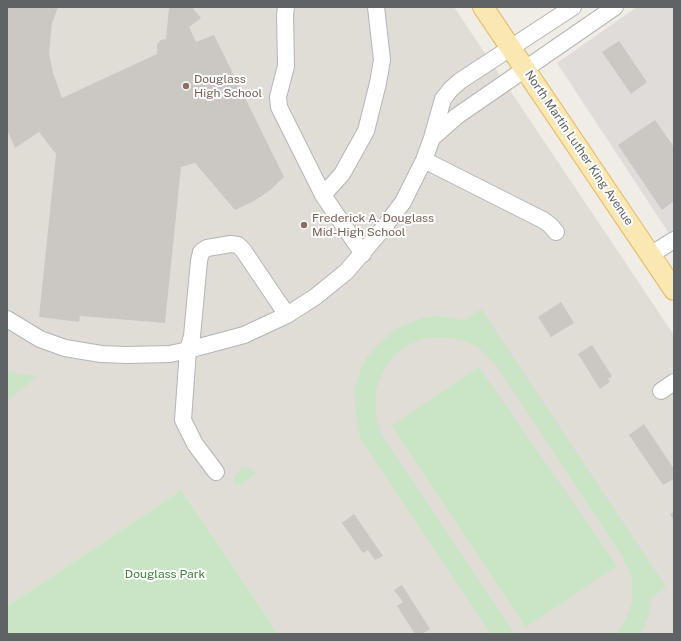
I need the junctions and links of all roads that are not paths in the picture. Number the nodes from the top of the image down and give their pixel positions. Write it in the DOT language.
graph roads {
  1 [pos="286,7"];
  2 [pos="376,7"];
  3 [pos="483,7"];
  4 [pos="573,7"];
  5 [pos="615,7"];
  6 [pos="511,48"];
  7 [pos="525,68"];
  8 [pos="432,138"];
  9 [pos="424,160"];
  10 [pos="323,195"];
  11 [pos="556,232"];
  12 [pos="674,240"];
  13 [pos="363,254"];
  14 [pos="650,255"];
  15 [pos="674,290"];
  16 [pos="287,315"];
  17 [pos="7,319"];
  18 [pos="188,350"];
  19 [pos="674,382"];
  20 [pos="660,391"];
  21 [pos="216,472"];
  1 -- 10 [label="street"];
  2 -- 10 [label="street"];
  3 -- 6 [label="main road, North Martin Luther King Avenue"];
  4 -- 6 [label="street"];
  5 -- 7 [label="street"];
  6 -- 7 [label="main road, North Martin Luther King Avenue"];
  6 -- 8 [label="street"];
  7 -- 8 [label="street"];
  7 -- 14 [label="main road, North Martin Luther King Avenue"];
  8 -- 9 [label="street"];
  9 -- 11 [label="street"];
  9 -- 13 [label="street"];
  10 -- 13 [label="street"];
  12 -- 14 [label="street"];
  13 -- 16 [label="street"];
  14 -- 15 [label="main road, North Martin Luther King Avenue"];
  16 -- 18 [label="street"];
  16 -- 18 [label="street"];
  17 -- 18 [label="street"];
  18 -- 21 [label="street"];
  19 -- 20 [label="street"];
}
